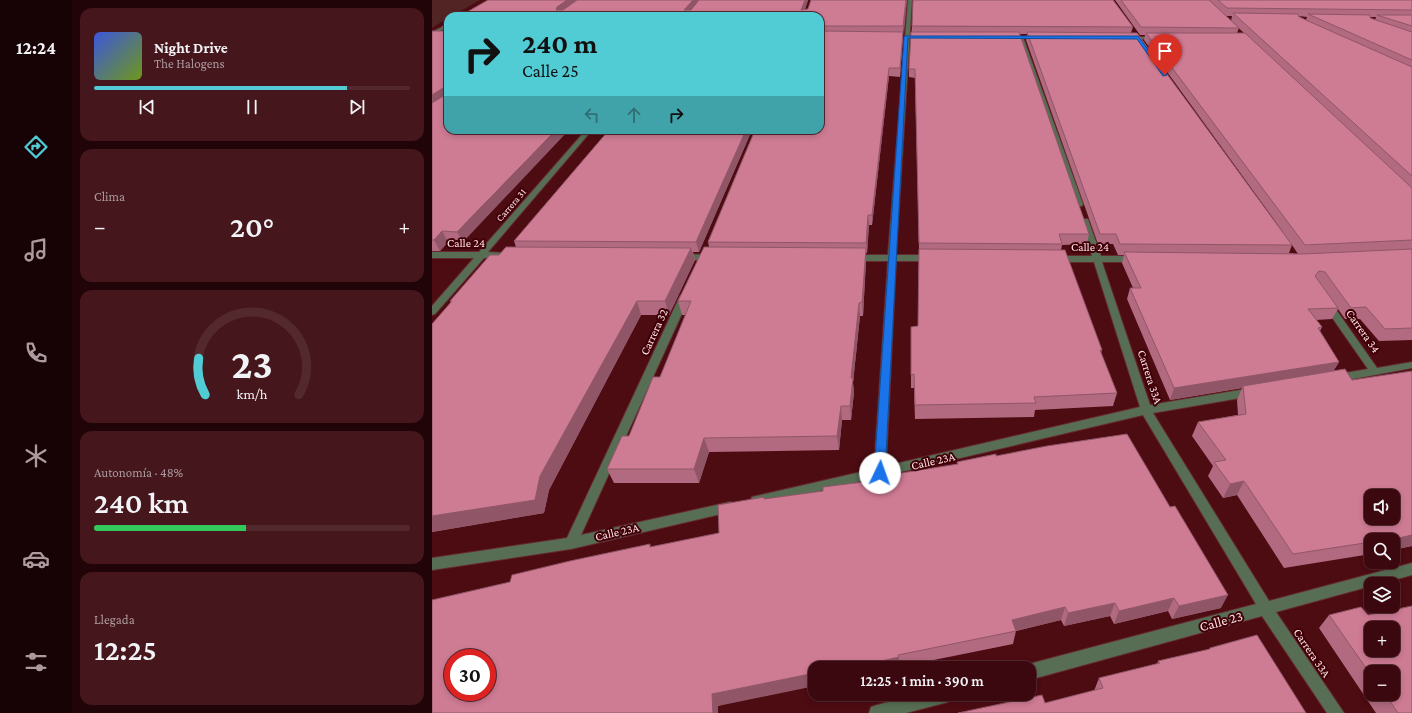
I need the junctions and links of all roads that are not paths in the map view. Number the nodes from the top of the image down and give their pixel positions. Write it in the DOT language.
graph roads {
  1 [pos="910,0"];
  2 [pos="444,28"];
  3 [pos="1134,31"];
  4 [pos="432,35"];
  5 [pos="443,36"];
  6 [pos="1021,37"];
  7 [pos="1123,38"];
  8 [pos="1138,38"];
  9 [pos="1161,38"];
  10 [pos="1143,44"];
  11 [pos="586,134"];
  12 [pos="432,255"];
  13 [pos="482,255"];
  14 [pos="513,255"];
  15 [pos="671,257"];
  16 [pos="718,258"];
  17 [pos="844,258"];
  18 [pos="892,258"];
  19 [pos="939,258"];
  20 [pos="1050,259"];
  21 [pos="1098,259"];
  22 [pos="1146,259"];
  23 [pos="689,286"];
  24 [pos="1320,292"];
  25 [pos="432,312"];
  26 [pos="1412,365"];
  27 [pos="1375,372"];
  28 [pos="1322,381"];
  29 [pos="1261,391"];
  30 [pos="1146,410"];
  31 [pos="880,473"];
  32 [pos="571,543"];
  33 [pos="432,564"];
  34 [pos="1412,568"];
  35 [pos="1266,608"];
  36 [pos="1036,670"];
  37 [pos="922,701"];
  38 [pos="877,713"];
  39 [pos="1336,713"];
  1 -- 18 [label="street"];
  2 -- 4 [label="street"];
  3 -- 8 [label="street"];
  4 -- 5 [label="street"];
  6 -- 21 [label="street, Carrera 33A"];
  7 -- 8 [label="street"];
  8 -- 9 [label="street"];
  8 -- 10 [label="street"];
  11 -- 13 [label="street, Carrera 31"];
  12 -- 13 [label="street, Calle 24"];
  13 -- 14 [label="street, Calle 24"];
  13 -- 25 [label="street, Carrera 31"];
  15 -- 16 [label="street"];
  17 -- 18 [label="street"];
  18 -- 19 [label="street"];
  18 -- 31 [label="street"];
  20 -- 21 [label="street, Calle 24"];
  21 -- 22 [label="street, Calle 24"];
  21 -- 30 [label="street, Carrera 33A"];
  23 -- 32 [label="street, Carrera 32"];
  24 -- 27 [label="street, Carrera 34"];
  26 -- 27 [label="street"];
  27 -- 28 [label="street"];
  29 -- 30 [label="street, Calle 23A"];
  30 -- 31 [label="street, Calle 23A"];
  30 -- 35 [label="street, Carrera 33A"];
  31 -- 32 [label="street, Calle 23A"];
  32 -- 33 [label="street, Calle 23A"];
  34 -- 35 [label="street, Calle 23"];
  35 -- 36 [label="street, Calle 23"];
  35 -- 39 [label="street, Carrera 33A"];
  37 -- 38 [label="street"];
}
